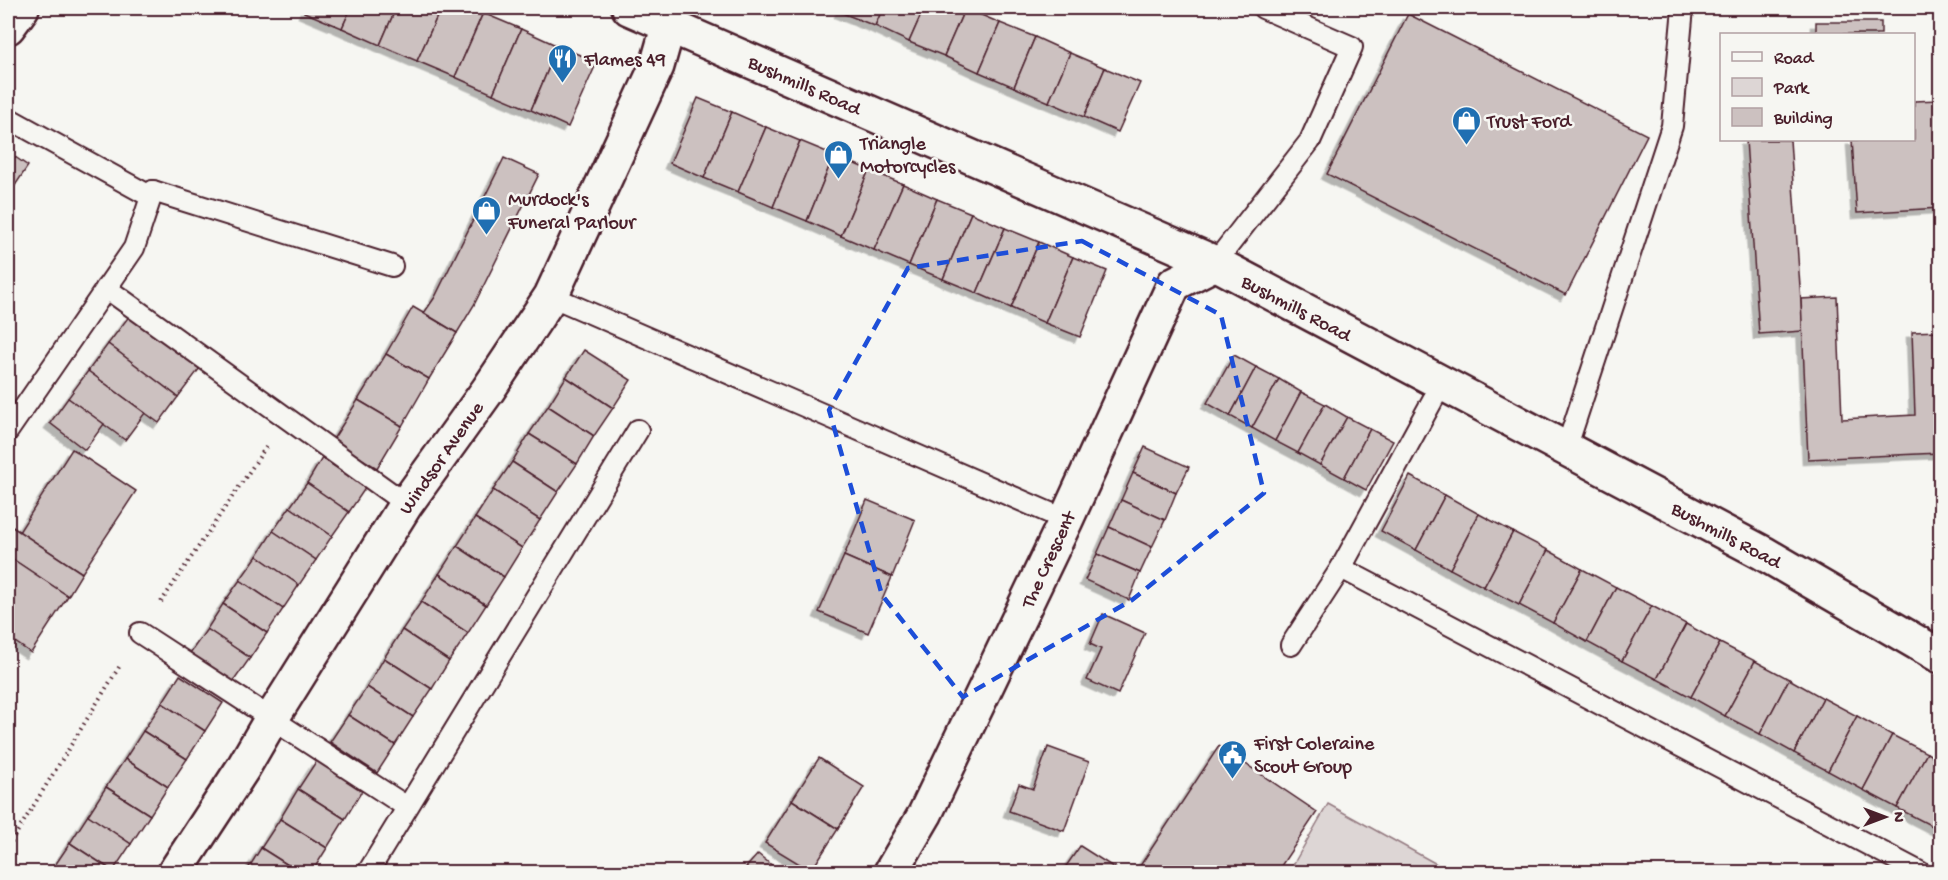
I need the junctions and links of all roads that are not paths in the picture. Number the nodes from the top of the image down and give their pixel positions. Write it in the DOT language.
graph roads {
  1 [pos="22,8"];
  2 [pos="629,8"];
  3 [pos="1263,8"];
  4 [pos="1683,8"];
  5 [pos="669,24"];
  6 [pos="8,27"];
  7 [pos="8,118"];
  8 [pos="153,191"];
  9 [pos="1215,263"];
  10 [pos="392,266"];
  11 [pos="106,288"];
  12 [pos="551,296"];
  13 [pos="1442,383"];
  14 [pos="638,430"];
  15 [pos="8,432"];
  16 [pos="1566,449"];
  17 [pos="406,504"];
  18 [pos="1066,520"];
  19 [pos="1341,568"];
  20 [pos="140,633"];
  21 [pos="1291,645"];
  22 [pos="1941,656"];
  23 [pos="272,718"];
  24 [pos="408,807"];
  25 [pos="175,873"];
  26 [pos="368,873"];
  27 [pos="891,873"];
  28 [pos="1920,873"];
  1 -- 6 [label="street"];
  2 -- 5 [label="street, Bushmills Road"];
  3 -- 9 [label="lane"];
  4 -- 16 [label="lane"];
  5 -- 9 [label="street, Bushmills Road"];
  5 -- 12 [label="street, Windsor Avenue"];
  7 -- 8 [label="lane"];
  8 -- 10 [label="lane"];
  8 -- 11 [label="lane"];
  9 -- 13 [label="street, Bushmills Road"];
  9 -- 18 [label="street, The Crescent"];
  11 -- 15 [label="lane"];
  11 -- 17 [label="lane"];
  12 -- 17 [label="street, Windsor Avenue"];
  12 -- 18 [label="lane"];
  13 -- 16 [label="street, Bushmills Road"];
  13 -- 19 [label="lane"];
  14 -- 24 [label="lane"];
  16 -- 22 [label="street, Bushmills Road"];
  17 -- 23 [label="street, Windsor Avenue"];
  18 -- 27 [label="street, The Crescent"];
  19 -- 21 [label="lane"];
  19 -- 28 [label="lane"];
  20 -- 23 [label="lane"];
  23 -- 24 [label="lane"];
  23 -- 25 [label="street, Windsor Avenue"];
  24 -- 26 [label="lane"];
}
